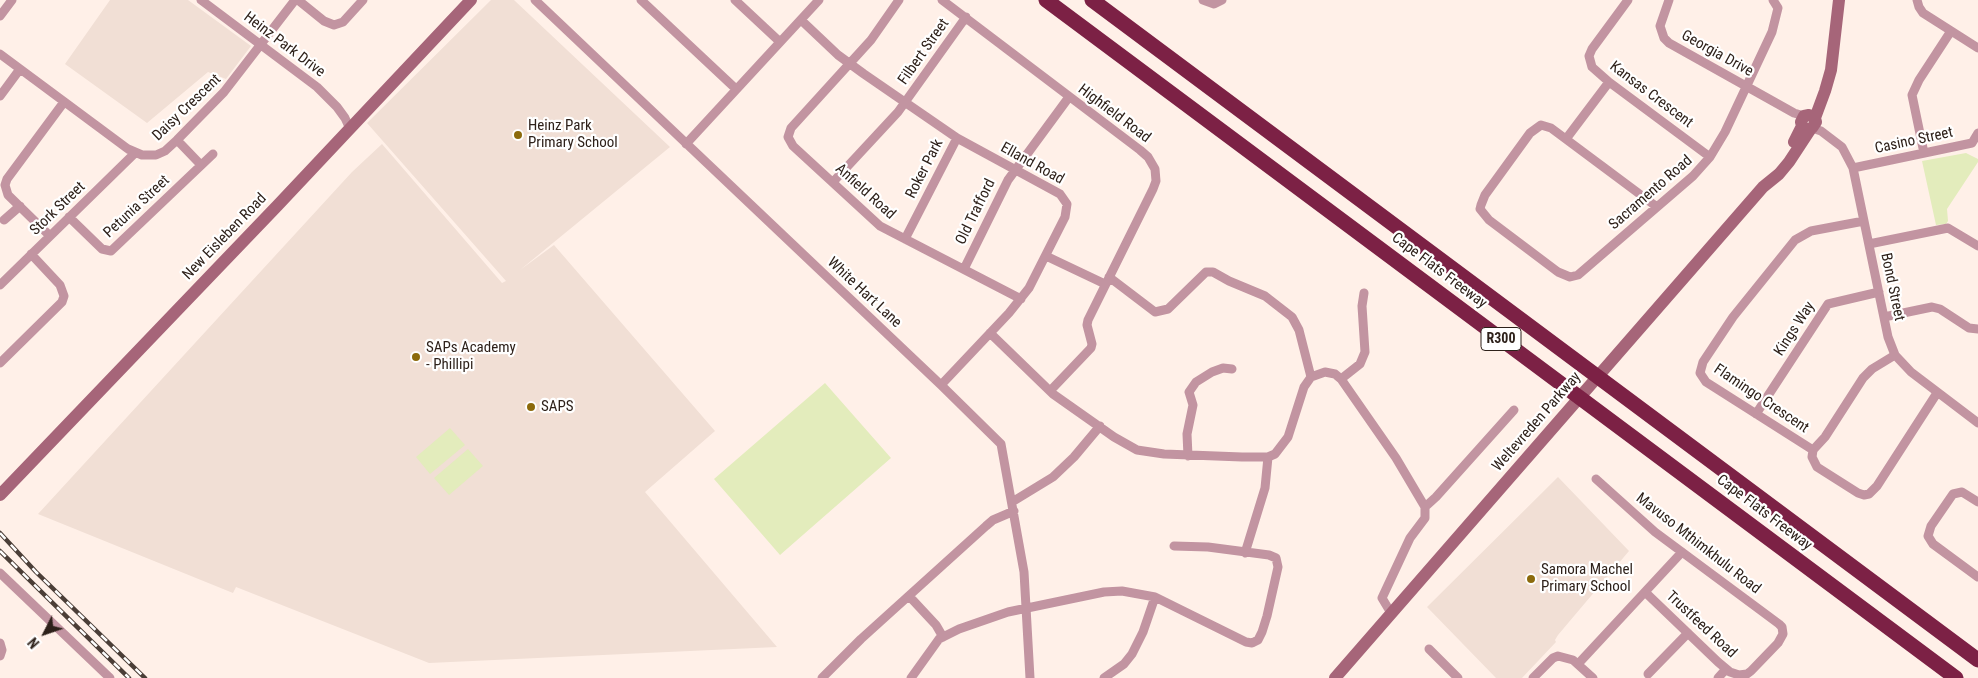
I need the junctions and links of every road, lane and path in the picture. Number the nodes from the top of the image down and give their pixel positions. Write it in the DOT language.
graph roads {
  1 [pos="12,0"];
  2 [pos="201,0"];
  3 [pos="296,0"];
  4 [pos="363,0"];
  5 [pos="471,0"];
  6 [pos="534,0"];
  7 [pos="641,0"];
  8 [pos="735,0"];
  9 [pos="819,0"];
  10 [pos="899,0"];
  11 [pos="942,0"];
  12 [pos="1046,0"];
  13 [pos="1092,0"];
  14 [pos="1203,0"];
  15 [pos="1222,0"];
  16 [pos="1628,0"];
  17 [pos="1669,0"];
  18 [pos="1773,0"];
  19 [pos="1839,0"];
  20 [pos="1918,0"];
  21 [pos="0,16"];
  22 [pos="966,17"];
  23 [pos="800,20"];
  24 [pos="1951,31"];
  25 [pos="780,42"];
  26 [pos="261,45"];
  27 [pos="1003,45"];
  28 [pos="1978,48"];
  29 [pos="0,54"];
  30 [pos="849,63"];
  31 [pos="20,69"];
  32 [pos="1609,82"];
  33 [pos="1746,86"];
  34 [pos="736,89"];
  35 [pos="0,96"];
  36 [pos="1069,97"];
  37 [pos="64,102"];
  38 [pos="905,102"];
  39 [pos="1808,122"];
  40 [pos="350,123"];
  41 [pos="1978,133"];
  42 [pos="956,138"];
  43 [pos="1566,139"];
  44 [pos="177,140"];
  45 [pos="686,144"];
  46 [pos="1975,147"];
  47 [pos="135,153"];
  48 [pos="1924,153"];
  49 [pos="213,154"];
  50 [pos="1710,157"];
  51 [pos="201,166"];
  52 [pos="1854,168"];
  53 [pos="1014,169"];
  54 [pos="833,182"];
  55 [pos="20,206"];
  56 [pos="1657,207"];
  57 [pos="69,216"];
  58 [pos="4,220"];
  59 [pos="1864,221"];
  60 [pos="50,236"];
  61 [pos="906,239"];
  62 [pos="1869,244"];
  63 [pos="1978,246"];
  64 [pos="31,254"];
  65 [pos="1046,256"];
  66 [pos="964,268"];
  67 [pos="1107,281"];
  68 [pos="0,285"];
  69 [pos="1879,292"];
  70 [pos="1364,293"];
  71 [pos="1021,299"];
  72 [pos="1884,317"];
  73 [pos="1978,329"];
  74 [pos="990,333"];
  75 [pos="1894,355"];
  76 [pos="0,363"];
  77 [pos="1232,369"];
  78 [pos="1311,377"];
  79 [pos="1341,379"];
  80 [pos="941,385"];
  81 [pos="1048,389"];
  82 [pos="1937,393"];
  83 [pos="1514,410"];
  84 [pos="1756,414"];
  85 [pos="1978,423"];
  86 [pos="1100,426"];
  87 [pos="1813,450"];
  88 [pos="1188,456"];
  89 [pos="1268,457"];
  90 [pos="1596,479"];
  91 [pos="0,495"];
  92 [pos="1978,502"];
  93 [pos="1424,506"];
  94 [pos="1013,507"];
  95 [pos="1174,546"];
  96 [pos="1682,552"];
  97 [pos="1245,553"];
  98 [pos="0,573"];
  99 [pos="1978,577"];
  100 [pos="1646,592"];
  101 [pos="909,596"];
  102 [pos="1155,597"];
  103 [pos="1026,608"];
  104 [pos="1390,613"];
  105 [pos="1688,633"];
  106 [pos="943,637"];
  107 [pos="0,643"];
  108 [pos="1429,649"];
  109 [pos="0,656"];
  110 [pos="1978,660"];
  111 [pos="1578,664"];
  112 [pos="1726,669"];
  113 [pos="1648,674"];
  114 [pos="1739,676"];
  115 [pos="110,678"];
  116 [pos="822,678"];
  117 [pos="911,678"];
  118 [pos="1030,678"];
  119 [pos="1104,678"];
  120 [pos="1335,678"];
  121 [pos="1458,678"];
  122 [pos="1533,678"];
  123 [pos="1593,678"];
  124 [pos="1718,678"];
  125 [pos="1956,678"];
  1 -- 21 [label="street"];
  2 -- 26 [label="street, Heinz Park Drive"];
  3 -- 4 [label="street"];
  3 -- 26 [label="street, Daisy Crescent"];
  5 -- 40 [label="street, New Eisleben Road"];
  6 -- 45 [label="street, White Hart Lane"];
  7 -- 34 [label="street"];
  8 -- 25 [label="street"];
  9 -- 23 [label="street"];
  10 -- 30 [label="street"];
  11 -- 22 [label="street, Filbert Street"];
  12 -- 125 [label="highway, Cape Flats Freeway / R300"];
  13 -- 110 [label="highway, Cape Flats Freeway / R300"];
  14 -- 15 [label="street"];
  16 -- 32 [label="street, Kansas Crescent"];
  17 -- 33 [label="street, Georgia Drive"];
  18 -- 33 [label="street, Sacramento Road"];
  19 -- 39 [label="street, Weltevreden Parkway"];
  20 -- 24 [label="street"];
  22 -- 27 [label="street, Filbert Street"];
  22 -- 38 [label="street, Filbert Street"];
  23 -- 25 [label="street"];
  23 -- 30 [label="street, Elland Road"];
  24 -- 28 [label="street"];
  24 -- 48 [label="street"];
  25 -- 34 [label="street"];
  26 -- 40 [label="street, Heinz Park Drive"];
  26 -- 44 [label="street, Daisy Crescent"];
  27 -- 36 [label="street, Highfield Road"];
  29 -- 31 [label="street"];
  30 -- 38 [label="street, Elland Road"];
  30 -- 54 [label="street, Anfield Road"];
  31 -- 35 [label="street"];
  31 -- 37 [label="street"];
  32 -- 43 [label="street"];
  32 -- 50 [label="street, Kansas Crescent"];
  33 -- 39 [label="street, Georgia Drive"];
  33 -- 50 [label="street, Sacramento Road"];
  34 -- 45 [label="street"];
  36 -- 53 [label="street, Old Trafford"];
  36 -- 67 [label="street, Highfield Road"];
  37 -- 47 [label="street"];
  37 -- 55 [label="street"];
  38 -- 42 [label="street, Elland Road"];
  38 -- 54 [label="street, Filbert Street"];
  39 -- 52 [label="street, Bond Street"];
  39 -- 104 [label="street, Weltevreden Parkway"];
  40 -- 91 [label="street, New Eisleben Road"];
  41 -- 46 [label="street"];
  42 -- 53 [label="street, Elland Road"];
  42 -- 61 [label="street, Roker Park"];
  43 -- 56 [label="street"];
  43 -- 56 [label="street, Sacramento Road"];
  44 -- 47 [label="street, Daisy Crescent"];
  44 -- 51 [label="street"];
  45 -- 80 [label="street, White Hart Lane"];
  46 -- 48 [label="street, Casino Street"];
  47 -- 57 [label="street, Stork Street"];
  48 -- 52 [label="street, Casino Street"];
  49 -- 51 [label="street, Petunia Street"];
  50 -- 56 [label="street, Sacramento Road"];
  51 -- 57 [label="street, Petunia Street"];
  52 -- 59 [label="street, Bond Street"];
  53 -- 65 [label="street, Elland Road"];
  53 -- 66 [label="street, Old Trafford"];
  54 -- 61 [label="street, Anfield Road"];
  55 -- 58 [label="street"];
  55 -- 60 [label="street"];
  57 -- 60 [label="street, Stork Street"];
  59 -- 62 [label="street, Bond Street"];
  59 -- 84 [label="street, Flamingo Crescent"];
  60 -- 64 [label="street, Stork Street"];
  61 -- 66 [label="street, Anfield Road"];
  62 -- 63 [label="street"];
  62 -- 69 [label="street, Bond Street"];
  64 -- 68 [label="street, Stork Street"];
  64 -- 76 [label="street"];
  65 -- 67 [label="street"];
  65 -- 71 [label="street, Elland Road"];
  66 -- 71 [label="street, Anfield Road"];
  67 -- 78 [label="street"];
  67 -- 81 [label="street, Highfield Road"];
  69 -- 72 [label="street, Bond Street"];
  69 -- 84 [label="street, Kings Way"];
  70 -- 79 [label="street"];
  71 -- 74 [label="street, Elland Road"];
  72 -- 73 [label="street"];
  72 -- 75 [label="street, Bond Street"];
  74 -- 80 [label="street, Elland Road"];
  74 -- 81 [label="street"];
  75 -- 82 [label="street, Bond Street"];
  75 -- 87 [label="street"];
  77 -- 88 [label="street"];
  78 -- 79 [label="street"];
  78 -- 89 [label="street"];
  79 -- 93 [label="street"];
  80 -- 94 [label="street, White Hart Lane"];
  81 -- 86 [label="street"];
  82 -- 85 [label="street, Bond Street"];
  82 -- 87 [label="street, Flamingo Crescent"];
  83 -- 93 [label="street"];
  84 -- 87 [label="street, Flamingo Crescent"];
  86 -- 88 [label="street"];
  86 -- 94 [label="street"];
  88 -- 89 [label="street"];
  89 -- 97 [label="street"];
  90 -- 96 [label="street, Mavuso Mthimkhulu Road"];
  92 -- 99 [label="street"];
  93 -- 104 [label="street"];
  94 -- 101 [label="street"];
  94 -- 103 [label="street, White Hart Lane"];
  95 -- 97 [label="street"];
  96 -- 100 [label="street"];
  96 -- 114 [label="street, Mavuso Mthimkhulu Road"];
  97 -- 102 [label="street"];
  98 -- 115 [label="street"];
  100 -- 105 [label="street, Trustfeed Road"];
  100 -- 111 [label="street"];
  101 -- 106 [label="street"];
  101 -- 116 [label="street"];
  102 -- 103 [label="street"];
  102 -- 119 [label="street"];
  103 -- 106 [label="street"];
  103 -- 118 [label="street, White Hart Lane"];
  104 -- 120 [label="street, Weltevreden Parkway"];
  105 -- 112 [label="street, Trustfeed Road"];
  105 -- 113 [label="street"];
  106 -- 117 [label="street"];
  107 -- 109 [label="street"];
  108 -- 121 [label="street"];
  111 -- 122 [label="street"];
  111 -- 123 [label="street"];
  112 -- 114 [label="street, Trustfeed Road"];
  112 -- 124 [label="street"];
}
